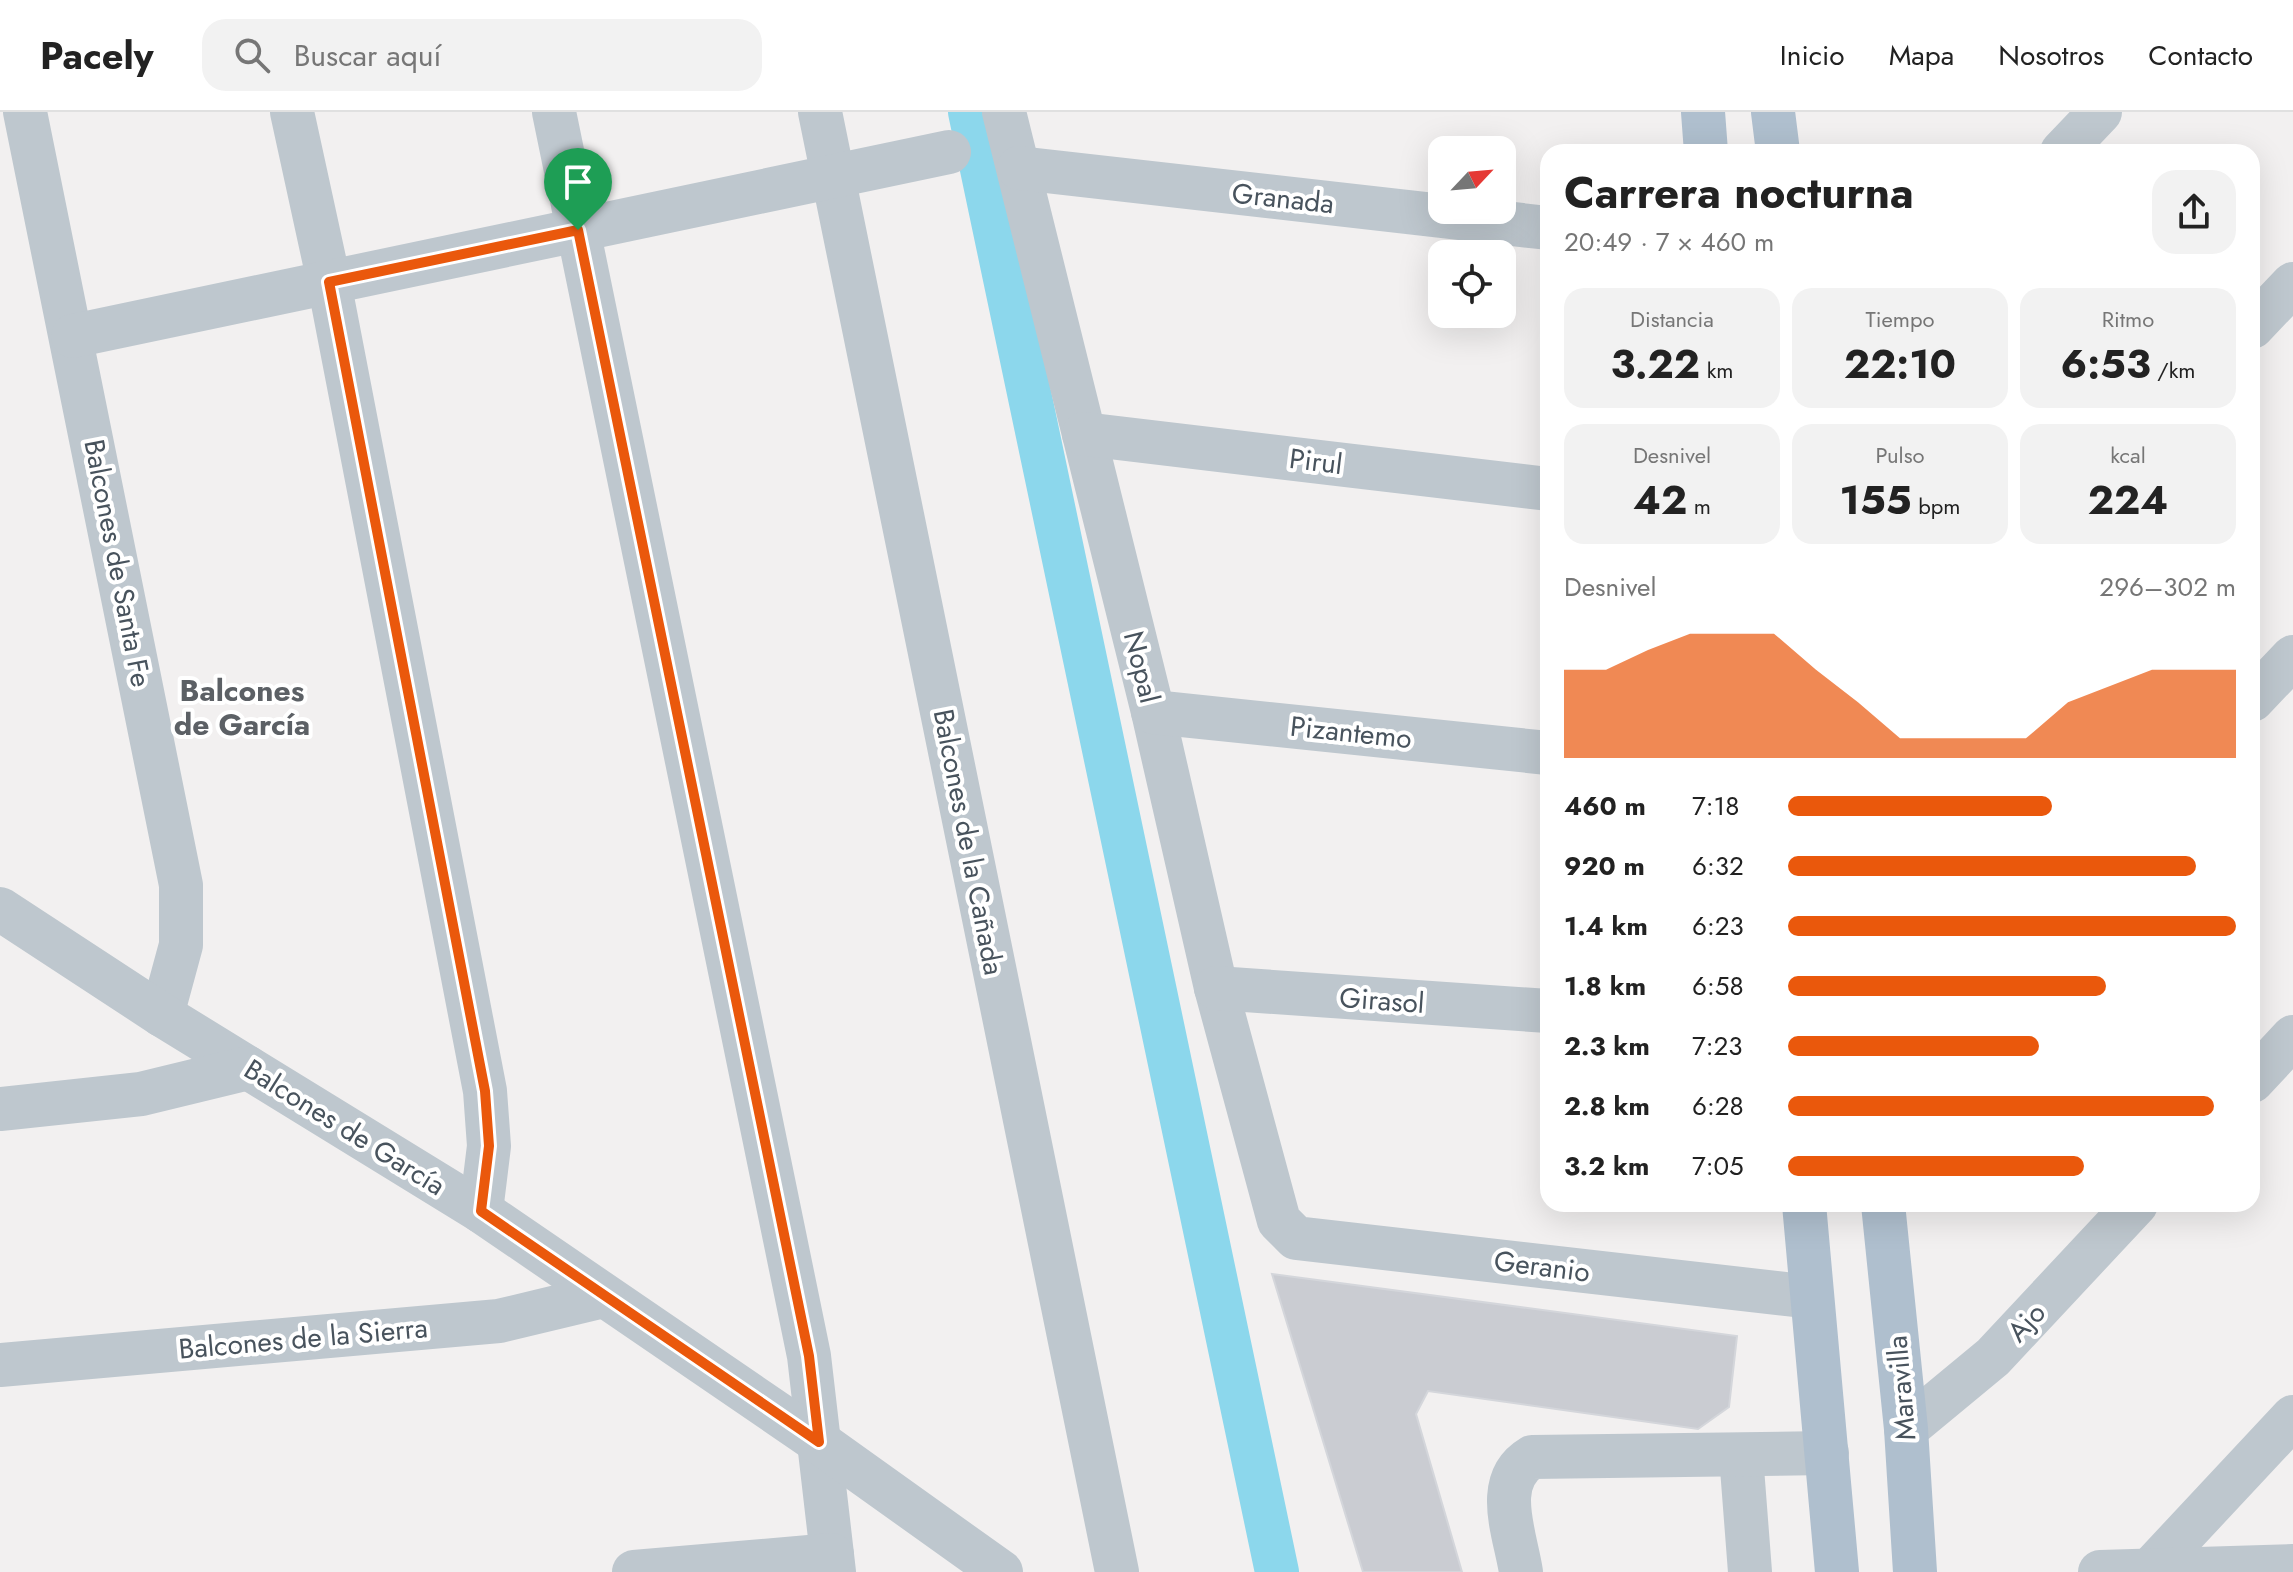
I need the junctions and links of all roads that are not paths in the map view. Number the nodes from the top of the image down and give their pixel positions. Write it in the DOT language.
graph roads {
  1 [pos="25,112"];
  2 [pos="292,112"];
  3 [pos="554,112"];
  4 [pos="820,112"];
  5 [pos="1004,112"];
  6 [pos="1703,112"];
  7 [pos="1773,112"];
  8 [pos="2100,112"];
  9 [pos="1705,144"];
  10 [pos="1777,144"];
  11 [pos="2070,144"];
  12 [pos="949,152"];
  13 [pos="1019,168"];
  14 [pos="833,176"];
  15 [pos="1540,227"];
  16 [pos="578,230"];
  17 [pos="329,282"];
  18 [pos="2293,284"];
  19 [pos="2260,319"];
  20 [pos="73,336"];
  21 [pos="1084,434"];
  22 [pos="1540,488"];
  23 [pos="2293,657"];
  24 [pos="2260,692"];
  25 [pos="1153,712"];
  26 [pos="1540,752"];
  27 [pos="0,909"];
  28 [pos="1216,988"];
  29 [pos="1540,1010"];
  30 [pos="162,1015"];
  31 [pos="2293,1037"];
  32 [pos="248,1068"];
  33 [pos="2260,1072"];
  34 [pos="0,1109"];
  35 [pos="481,1211"];
  36 [pos="1805,1212"];
  37 [pos="1884,1212"];
  38 [pos="2129,1212"];
  39 [pos="1279,1221"];
  40 [pos="603,1296"];
  41 [pos="1812,1297"];
  42 [pos="0,1365"];
  43 [pos="2293,1417"];
  44 [pos="1906,1429"];
  45 [pos="819,1442"];
  46 [pos="1827,1453"];
  47 [pos="1741,1455"];
  48 [pos="833,1563"];
  49 [pos="2293,1566"];
  50 [pos="2151,1569"];
  51 [pos="634,1572"];
  52 [pos="1001,1572"];
  53 [pos="1117,1572"];
  54 [pos="1521,1572"];
  55 [pos="1750,1572"];
  56 [pos="1837,1572"];
  57 [pos="1915,1572"];
  58 [pos="2100,1572"];
  1 -- 20 [label="street, Balcones de Santa Fe"];
  2 -- 17 [label="street"];
  3 -- 16 [label="street"];
  4 -- 14 [label="street, Balcones de la Cañada"];
  5 -- 13 [label="street, Nopal"];
  6 -- 9 [label="main road"];
  7 -- 10 [label="main road"];
  8 -- 11 [label="street"];
  12 -- 14 [label="street"];
  13 -- 15 [label="street, Granada"];
  13 -- 21 [label="street, Nopal"];
  14 -- 16 [label="street"];
  14 -- 53 [label="street, Balcones de la Cañada"];
  16 -- 17 [label="street"];
  16 -- 45 [label="street"];
  17 -- 20 [label="street"];
  17 -- 35 [label="street"];
  18 -- 19 [label="street"];
  20 -- 30 [label="street, Balcones de Santa Fe"];
  21 -- 22 [label="street, Pirul"];
  21 -- 25 [label="street, Nopal"];
  23 -- 24 [label="street"];
  25 -- 26 [label="street, Pizantemo"];
  25 -- 28 [label="street, Nopal"];
  27 -- 30 [label="street, Balcones de García"];
  28 -- 29 [label="street, Girasol"];
  28 -- 39 [label="street, Nopal"];
  30 -- 32 [label="street, Balcones de García"];
  31 -- 33 [label="street"];
  32 -- 34 [label="street"];
  32 -- 35 [label="street, Balcones de García"];
  35 -- 40 [label="street, Balcones de García"];
  36 -- 41 [label="main road"];
  37 -- 44 [label="main road, Maravilla"];
  38 -- 44 [label="street, Ajo"];
  39 -- 41 [label="street, Geranio"];
  40 -- 42 [label="street, Balcones de la Sierra"];
  40 -- 45 [label="street, Balcones de García"];
  41 -- 46 [label="main road"];
  43 -- 50 [label="street"];
  44 -- 57 [label="main road, Maravilla"];
  45 -- 48 [label="street"];
  45 -- 52 [label="street, Balcones de García"];
  46 -- 47 [label="street"];
  46 -- 56 [label="main road"];
  47 -- 54 [label="street"];
  47 -- 55 [label="street"];
  48 -- 51 [label="street"];
  49 -- 50 [label="street"];
  50 -- 58 [label="street"];
}
